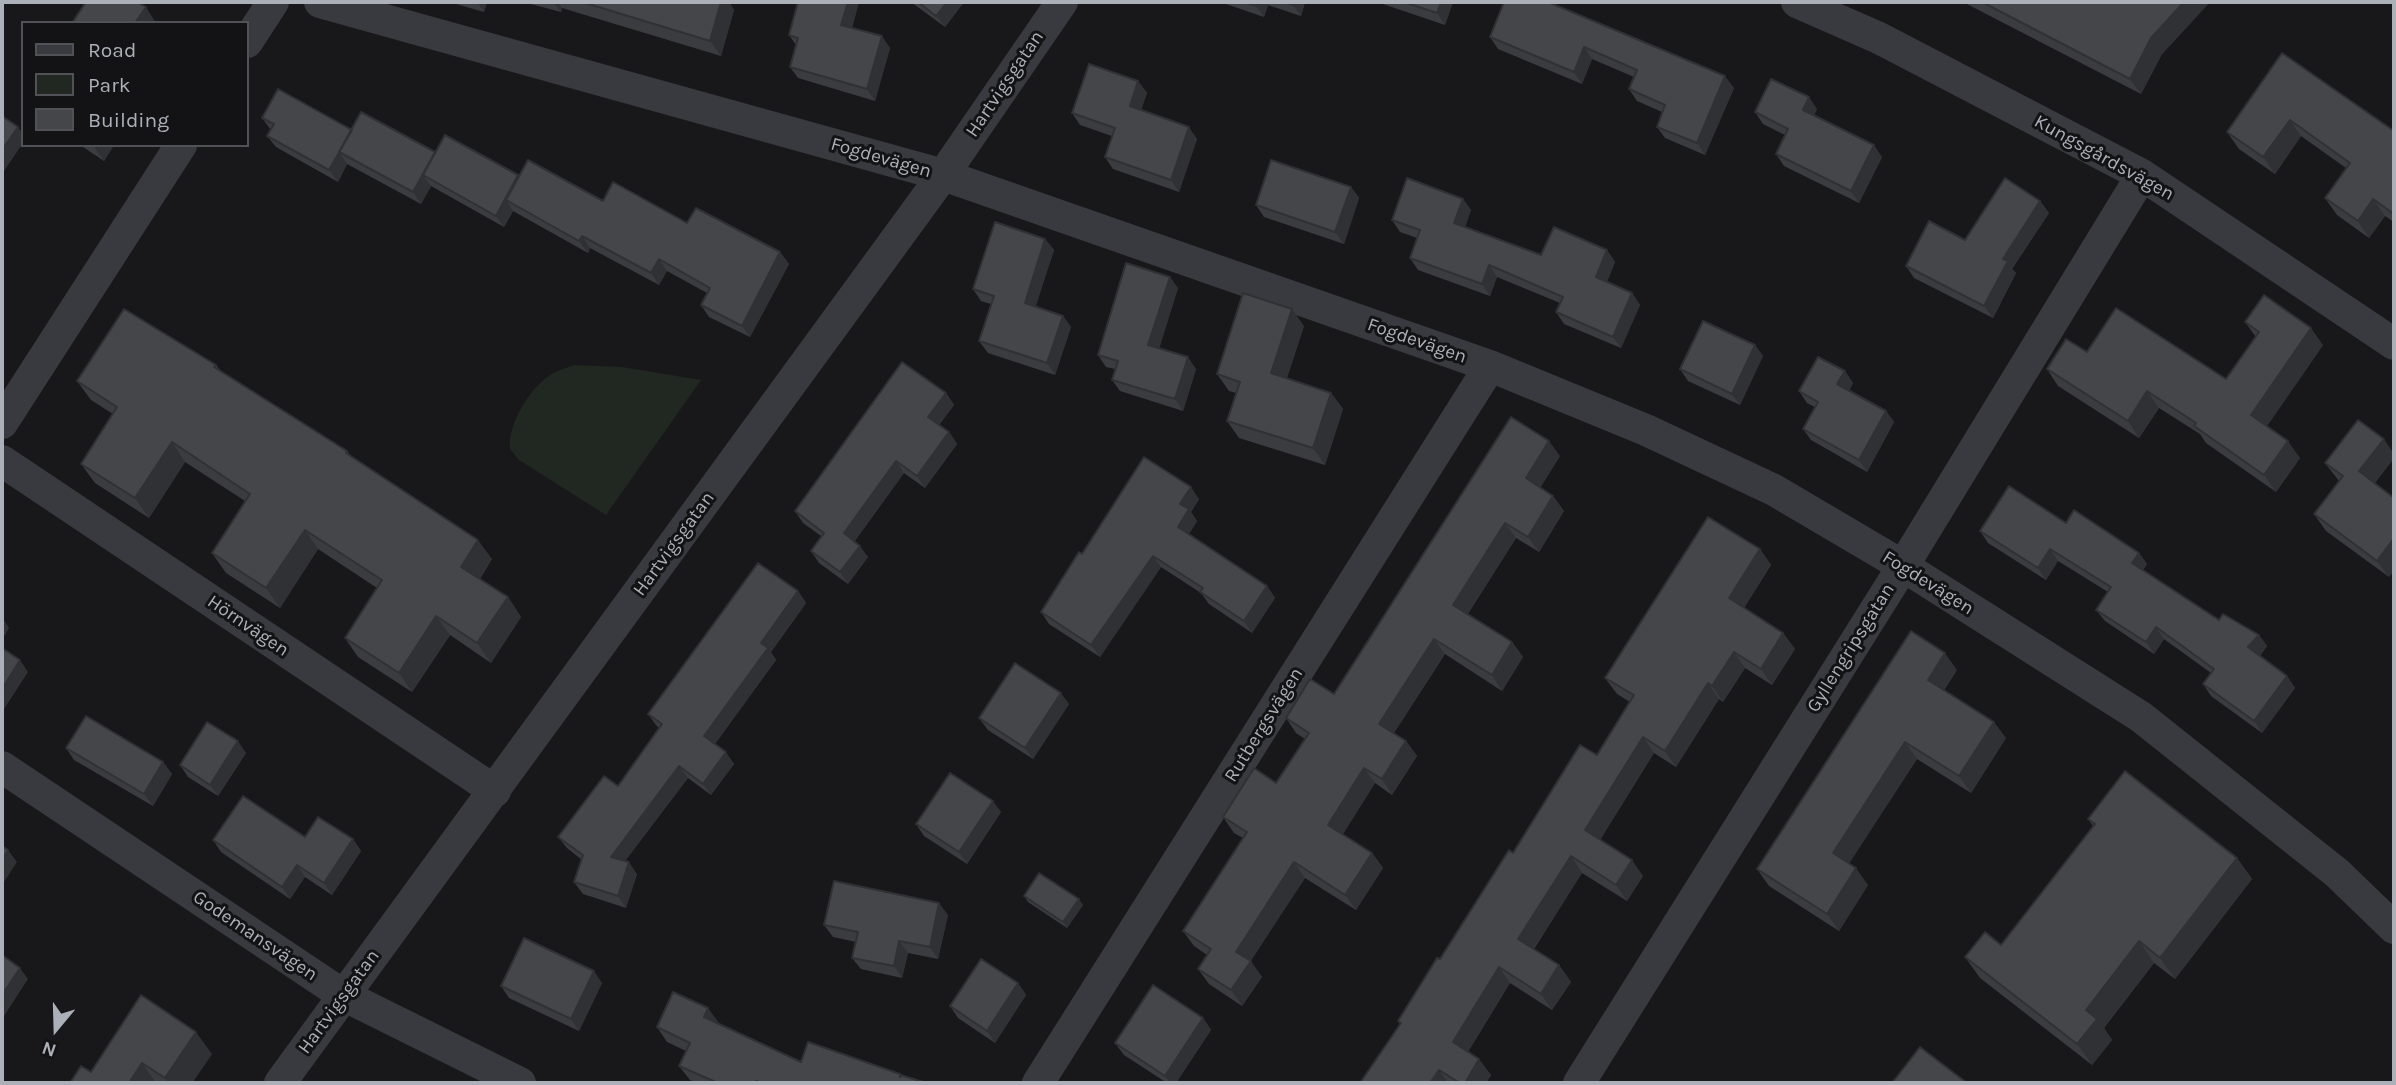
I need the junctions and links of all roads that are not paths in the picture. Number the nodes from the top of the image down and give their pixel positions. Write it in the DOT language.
graph roads {
  1 [pos="273,2"];
  2 [pos="320,2"];
  3 [pos="1062,2"];
  4 [pos="1797,2"];
  5 [pos="248,40"];
  6 [pos="180,147"];
  7 [pos="943,175"];
  8 [pos="2141,175"];
  9 [pos="2394,344"];
  10 [pos="1490,366"];
  11 [pos="2,423"];
  12 [pos="2,461"];
  13 [pos="1902,566"];
  14 [pos="2,767"];
  15 [pos="495,791"];
  16 [pos="2394,928"];
  17 [pos="343,995"];
  18 [pos="281,1083"];
  19 [pos="520,1083"];
  20 [pos="1038,1083"];
  21 [pos="1579,1083"];
  1 -- 5 [label="street"];
  2 -- 7 [label="street, Fogdevägen"];
  3 -- 7 [label="street, Hartvigsgatan"];
  4 -- 8 [label="street, Kungsgårdsvägen"];
  6 -- 11 [label="street"];
  7 -- 10 [label="street, Fogdevägen"];
  7 -- 15 [label="street, Hartvigsgatan"];
  8 -- 9 [label="street, Kungsgårdsvägen"];
  8 -- 13 [label="street, Gyllengripsgatan"];
  10 -- 13 [label="street, Fogdevägen"];
  10 -- 20 [label="street, Rutbergsvägen"];
  12 -- 15 [label="street, Hörnvägen"];
  13 -- 16 [label="street, Fogdevägen"];
  13 -- 21 [label="street, Gyllengripsgatan"];
  14 -- 17 [label="street, Godemansvägen"];
  15 -- 17 [label="street, Hartvigsgatan"];
  17 -- 18 [label="street, Hartvigsgatan"];
  17 -- 19 [label="street, Godemansvägen"];
}
